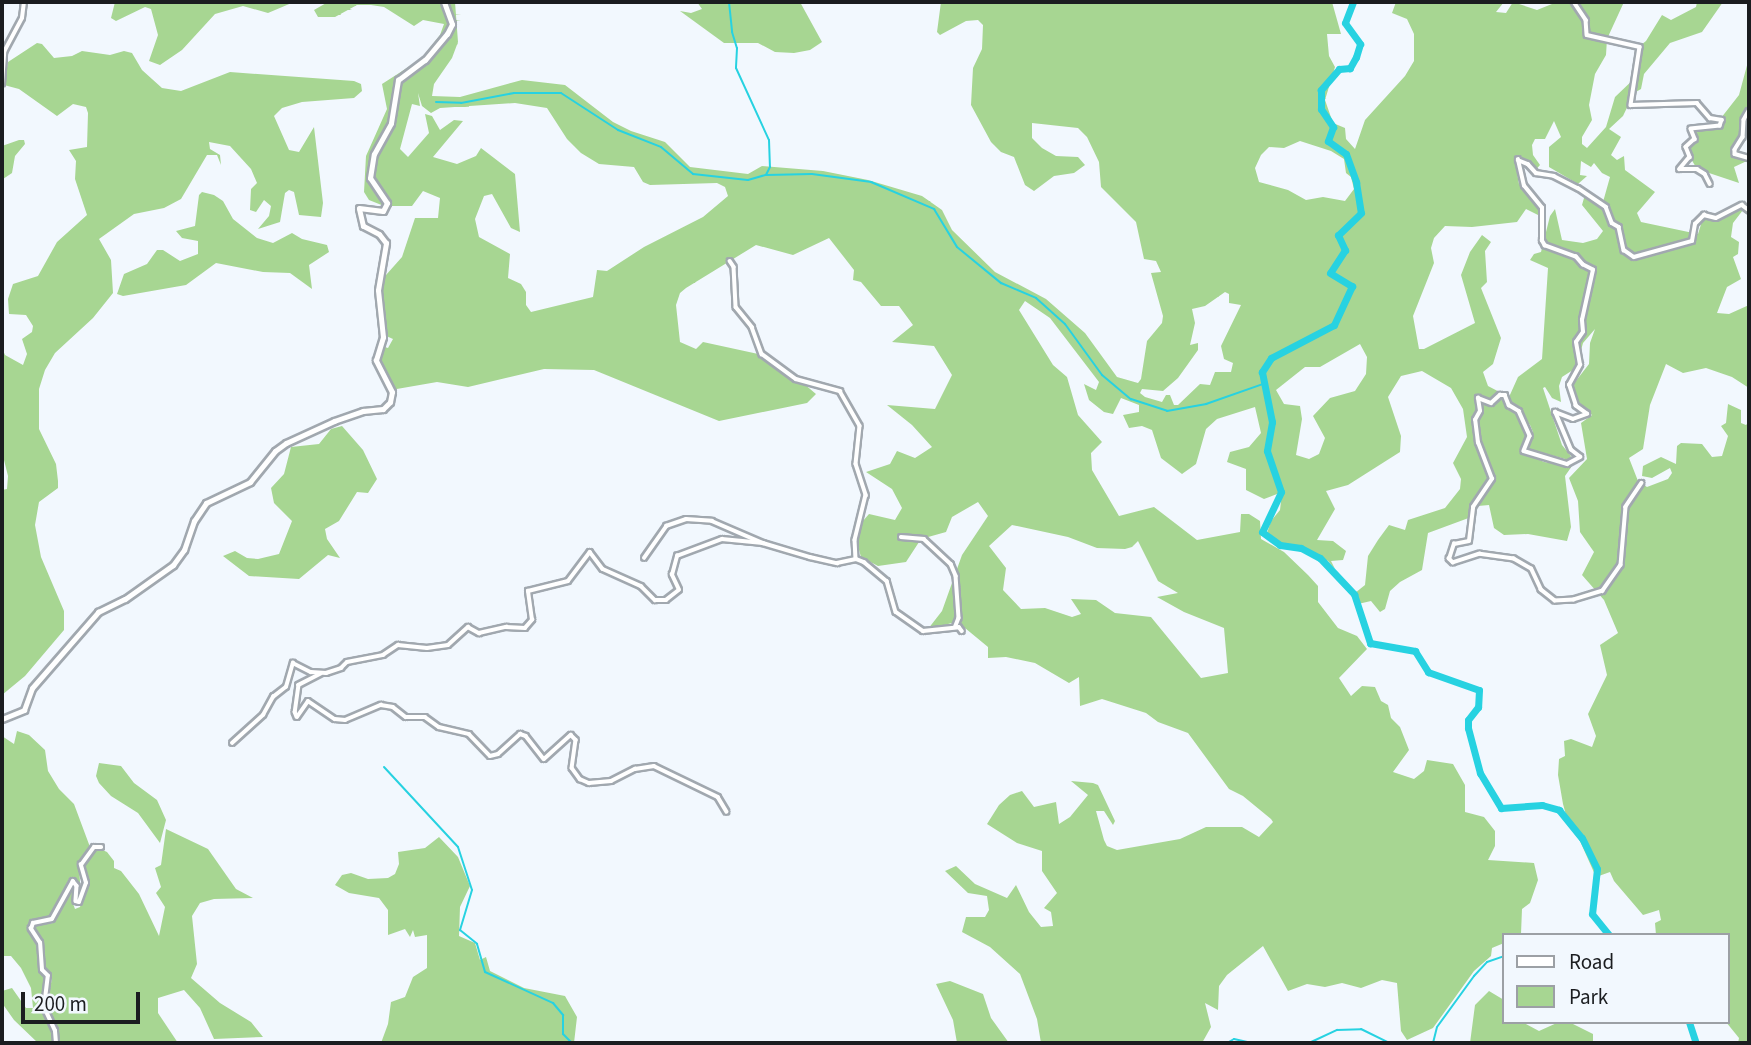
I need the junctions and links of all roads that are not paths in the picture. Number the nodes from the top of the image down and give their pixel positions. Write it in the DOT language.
graph roads {
  1 [pos="24,2"];
  2 [pos="444,2"];
  3 [pos="1574,2"];
  4 [pos="2,84"];
  5 [pos="2,90"];
  6 [pos="1749,111"];
  7 [pos="1749,158"];
  8 [pos="1710,184"];
  9 [pos="1749,210"];
  10 [pos="730,261"];
  11 [pos="1642,483"];
  12 [pos="901,537"];
  13 [pos="763,543"];
  14 [pos="643,558"];
  15 [pos="856,559"];
  16 [pos="956,626"];
  17 [pos="962,631"];
  18 [pos="323,673"];
  19 [pos="2,719"];
  20 [pos="233,743"];
  21 [pos="727,812"];
  22 [pos="100,848"];
  23 [pos="56,1043"];
  1 -- 4 [label="street"];
  2 -- 19 [label="main road"];
  3 -- 8 [label="street"];
  4 -- 5 [label="street"];
  6 -- 7 [label="street"];
  9 -- 11 [label="street"];
  10 -- 15 [label="street"];
  12 -- 16 [label="street"];
  13 -- 14 [label="street"];
  13 -- 15 [label="street"];
  13 -- 18 [label="street"];
  15 -- 16 [label="street"];
  16 -- 17 [label="street"];
  18 -- 20 [label="street"];
  18 -- 21 [label="street"];
  22 -- 23 [label="street"];
}
